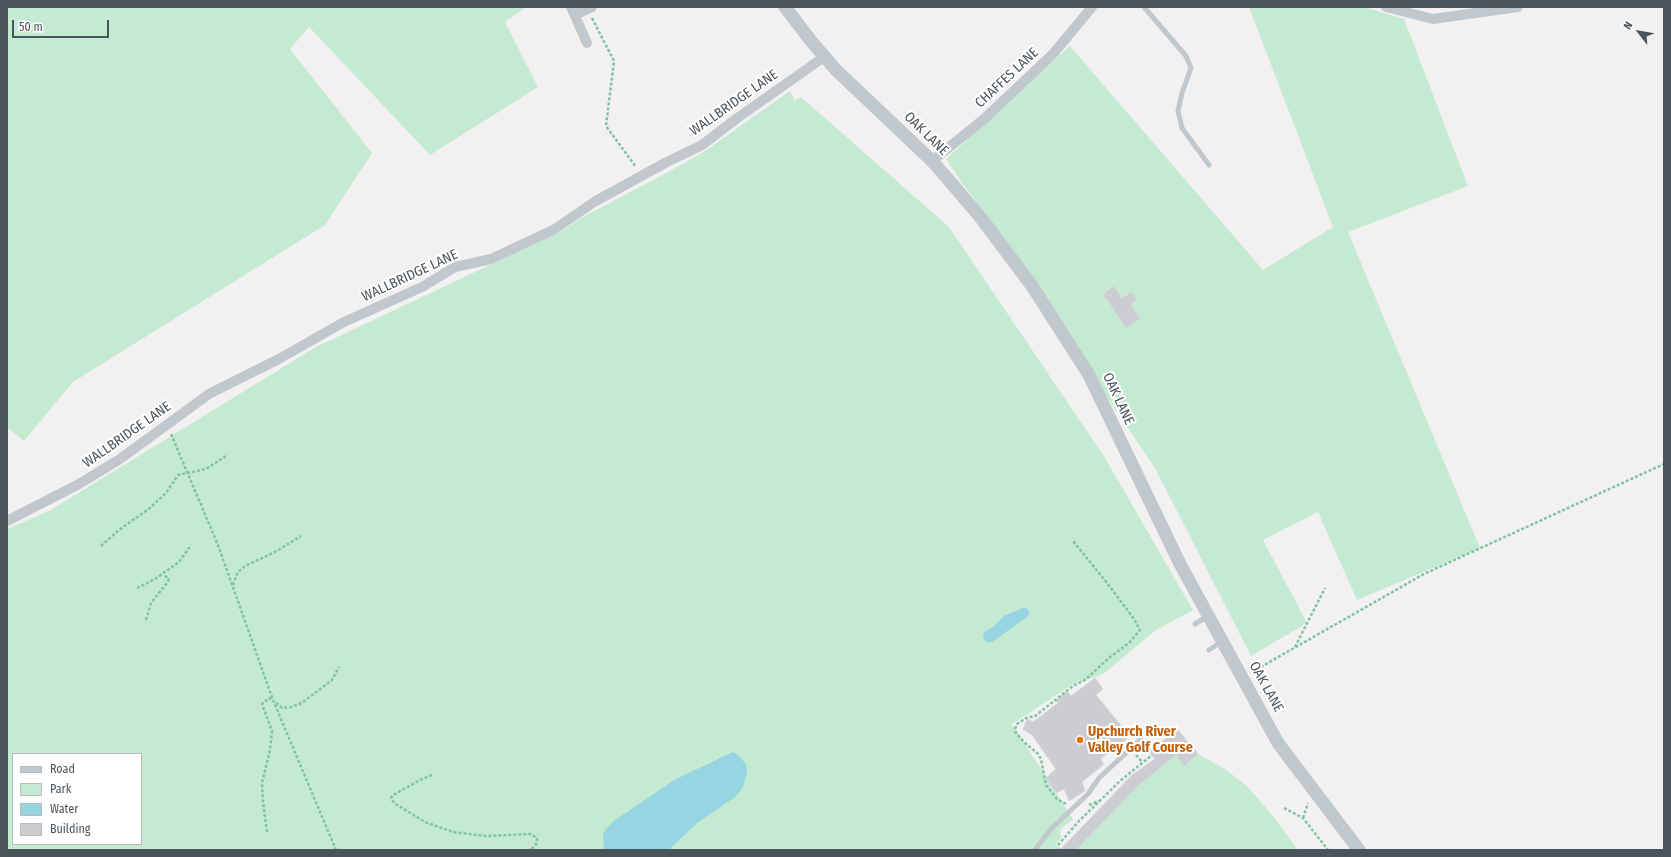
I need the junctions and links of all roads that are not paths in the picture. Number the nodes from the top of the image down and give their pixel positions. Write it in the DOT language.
graph roads {
  1 [pos="785,7"];
  2 [pos="1092,7"];
  3 [pos="1144,7"];
  4 [pos="1386,7"];
  5 [pos="1518,7"];
  6 [pos="590,8"];
  7 [pos="573,11"];
  8 [pos="587,43"];
  9 [pos="824,57"];
  10 [pos="932,161"];
  11 [pos="1209,165"];
  12 [pos="7,521"];
  13 [pos="1209,616"];
  14 [pos="1195,624"];
  15 [pos="1223,641"];
  16 [pos="1209,650"];
  17 [pos="1141,739"];
  18 [pos="1035,850"];
  19 [pos="1359,850"];
  1 -- 9 [label="street, OAK LANE"];
  2 -- 10 [label="street, CHAFFES LANE"];
  3 -- 11 [label="lane"];
  4 -- 5 [label="street"];
  6 -- 7 [label="street"];
  7 -- 8 [label="street"];
  9 -- 10 [label="street, OAK LANE"];
  9 -- 12 [label="street, WALLBRIDGE LANE"];
  10 -- 13 [label="street, OAK LANE"];
  13 -- 14 [label="lane"];
  13 -- 15 [label="street, OAK LANE"];
  15 -- 16 [label="lane"];
  15 -- 19 [label="street, OAK LANE"];
  17 -- 18 [label="lane"];
}
